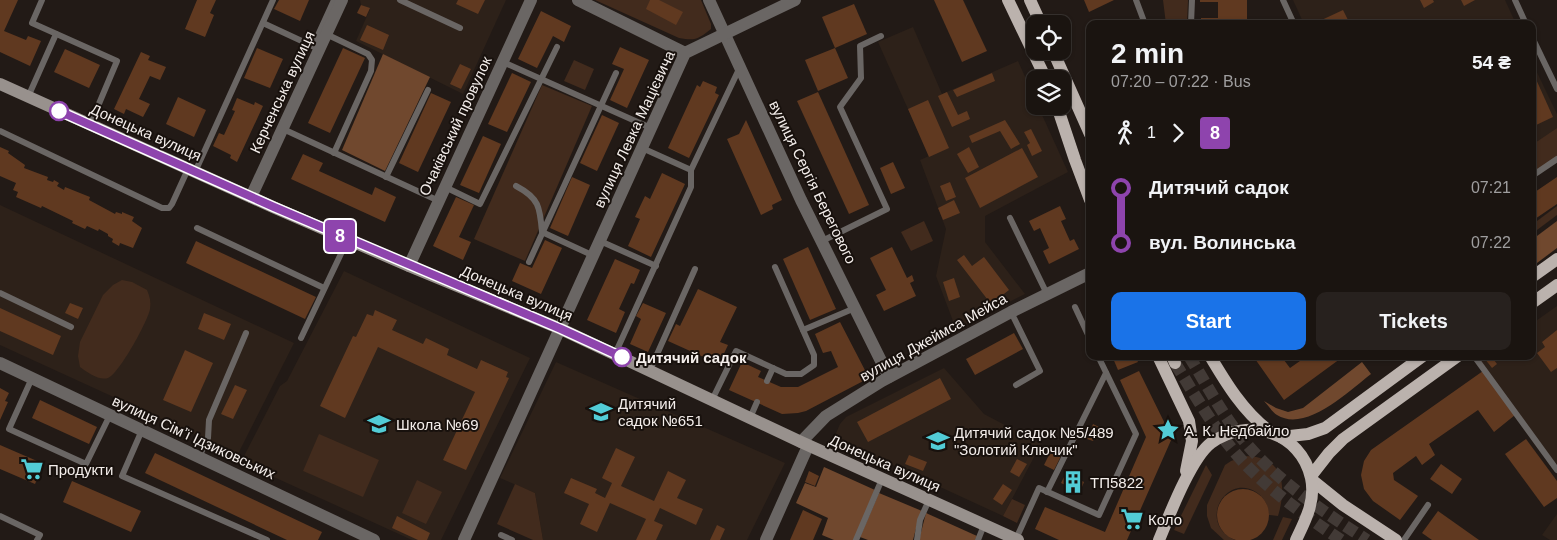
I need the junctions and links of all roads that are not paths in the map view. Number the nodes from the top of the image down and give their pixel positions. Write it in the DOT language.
graph roads {
  1 [pos="42,0"];
  2 [pos="273,0"];
  3 [pos="334,0"];
  4 [pos="342,0"];
  5 [pos="400,0"];
  6 [pos="531,0"];
  7 [pos="578,0"];
  8 [pos="709,0"];
  9 [pos="795,0"];
  10 [pos="1008,0"];
  11 [pos="1030,0"];
  12 [pos="1136,0"];
  13 [pos="1192,0"];
  14 [pos="1283,0"];
  15 [pos="1515,0"];
  16 [pos="1037,15"];
  17 [pos="1144,20"];
  18 [pos="1191,20"];
  19 [pos="1291,20"];
  20 [pos="1524,20"];
  21 [pos="263,23"];
  22 [pos="460,28"];
  23 [pos="724,33"];
  24 [pos="56,34"];
  25 [pos="326,34"];
  26 [pos="881,36"];
  27 [pos="1536,45"];
  28 [pos="557,46"];
  29 [pos="316,48"];
  30 [pos="685,52"];
  31 [pos="502,62"];
  32 [pos="740,66"];
  33 [pos="1042,70"];
  34 [pos="616,73"];
  35 [pos="542,79"];
  36 [pos="0,84"];
  37 [pos="1557,88"];
  38 [pos="428,90"];
  39 [pos="1071,90"];
  40 [pos="1071,90"];
  41 [pos="28,97"];
  42 [pos="600,105"];
  43 [pos="1061,115"];
  44 [pos="1062,115"];
  45 [pos="1086,115"];
  46 [pos="90,125"];
  47 [pos="1086,125"];
  48 [pos="651,128"];
  49 [pos="282,129"];
  50 [pos="0,131"];
  51 [pos="642,148"];
  52 [pos="334,152"];
  53 [pos="1557,159"];
  54 [pos="1086,167"];
  55 [pos="192,170"];
  56 [pos="691,170"];
  57 [pos="1536,173"];
  58 [pos="386,177"];
  59 [pos="516,186"];
  60 [pos="445,187"];
  61 [pos="1086,190"];
  62 [pos="251,197"];
  63 [pos="439,201"];
  64 [pos="1010,218"];
  65 [pos="197,228"];
  66 [pos="542,232"];
  67 [pos="348,239"];
  68 [pos="600,241"];
  69 [pos="822,241"];
  70 [pos="594,256"];
  71 [pos="1557,259"];
  72 [pos="529,262"];
  73 [pos="409,266"];
  74 [pos="656,266"];
  75 [pos="776,267"];
  76 [pos="694,269"];
  77 [pos="1536,273"];
  78 [pos="1086,275"];
  79 [pos="1557,285"];
  80 [pos="324,288"];
  81 [pos="0,293"];
  82 [pos="1047,294"];
  83 [pos="1536,300"];
  84 [pos="1075,306"];
  85 [pos="856,307"];
  86 [pos="1011,312"];
  87 [pos="71,327"];
  88 [pos="561,329"];
  89 [pos="803,330"];
  90 [pos="1086,330"];
  91 [pos="246,333"];
  92 [pos="301,338"];
  93 [pos="615,354"];
  94 [pos="1100,360"];
  95 [pos="1160,360"];
  96 [pos="1212,360"];
  97 [pos="1418,360"];
  98 [pos="1452,360"];
  99 [pos="1477,360"];
  100 [pos="0,363"];
  101 [pos="773,368"];
  102 [pos="650,370"];
  103 [pos="1106,373"];
  104 [pos="890,377"];
  105 [pos="32,378"];
  106 [pos="766,381"];
  107 [pos="1016,385"];
  108 [pos="712,400"];
  109 [pos="757,402"];
  110 [pos="110,415"];
  111 [pos="750,418"];
  112 [pos="142,430"];
  113 [pos="1276,434"];
  114 [pos="804,444"];
  115 [pos="199,457"];
  116 [pos="1557,470"];
  117 [pos="1311,478"];
  118 [pos="882,479"];
  119 [pos="1047,492"];
  120 [pos="1178,497"];
  121 [pos="929,500"];
  122 [pos="1428,505"];
  123 [pos="0,516"];
  124 [pos="1166,523"];
  125 [pos="984,525"];
  126 [pos="501,535"];
  127 [pos="37,540"];
  128 [pos="267,540"];
  129 [pos="374,540"];
  130 [pos="464,540"];
  131 [pos="512,540"];
  132 [pos="766,540"];
  133 [pos="856,540"];
  134 [pos="916,540"];
  135 [pos="978,540"];
  136 [pos="1017,540"];
  137 [pos="1159,540"];
  138 [pos="1167,540"];
  139 [pos="1296,540"];
  140 [pos="1396,540"];
  141 [pos="1404,540"];
  1 -- 24 [label="lane"];
  2 -- 21 [label="lane"];
  3 -- 29 [label="lane"];
  4 -- 25 [label="street, Керченська вулиця"];
  5 -- 22 [label="lane"];
  6 -- 31 [label="street, Очаківський провулок"];
  7 -- 30 [label="street"];
  8 -- 23 [label="street, вулиця Сергія Берегового"];
  9 -- 23 [label="street, вулиця Левка Мацієвича"];
  10 -- 33 [label="main road"];
  11 -- 16 [label="main road"];
  12 -- 17 [label="lane"];
  13 -- 18 [label="lane"];
  14 -- 19 [label="lane"];
  15 -- 20 [label="lane"];
  21 -- 29 [label="lane"];
  21 -- 55 [label="lane"];
  23 -- 30 [label="street, вулиця Левка Мацієвича"];
  23 -- 32 [label="street, вулиця Сергія Берегового"];
  24 -- 41 [label="lane"];
  24 -- 46 [label="lane"];
  25 -- 29 [label="street, Керченська вулиця"];
  25 -- 52 [label="lane"];
  26 -- 69 [label="lane"];
  27 -- 37 [label="lane"];
  28 -- 35 [label="lane"];
  29 -- 49 [label="street, Керченська вулиця"];
  30 -- 48 [label="street, вулиця Левка Мацієвича"];
  31 -- 35 [label="lane"];
  31 -- 60 [label="street, Очаківський провулок"];
  32 -- 56 [label="lane"];
  32 -- 69 [label="street, вулиця Сергія Берегового"];
  34 -- 42 [label="lane"];
  35 -- 42 [label="lane"];
  35 -- 60 [label="lane"];
  36 -- 41 [label="street, Донецька вулиця"];
  38 -- 58 [label="lane"];
  39 -- 45 [label="main road"];
  40 -- 47 [label="main road"];
  41 -- 46 [label="street, Донецька вулиця"];
  42 -- 48 [label="lane"];
  42 -- 66 [label="lane"];
  43 -- 61 [label="main road"];
  44 -- 54 [label="main road"];
  46 -- 55 [label="street, Донецька вулиця"];
  48 -- 51 [label="street, вулиця Левка Мацієвича"];
  49 -- 52 [label="lane"];
  49 -- 62 [label="street, Керченська вулиця"];
  50 -- 55 [label="lane"];
  51 -- 56 [label="lane"];
  51 -- 68 [label="street, вулиця Левка Мацієвича"];
  52 -- 58 [label="lane"];
  53 -- 57 [label="lane"];
  55 -- 62 [label="street, Донецька вулиця"];
  56 -- 74 [label="lane"];
  58 -- 63 [label="lane"];
  59 -- 66 [label="lane"];
  60 -- 63 [label="street, Очаківський провулок"];
  62 -- 67 [label="street, Донецька вулиця"];
  63 -- 73 [label="street, Очаківський провулок"];
  64 -- 82 [label="lane"];
  65 -- 80 [label="lane"];
  66 -- 70 [label="lane"];
  66 -- 72 [label="lane"];
  67 -- 73 [label="street, Донецька вулиця"];
  67 -- 80 [label="lane"];
  68 -- 70 [label="street, вулиця Левка Мацієвича"];
  68 -- 74 [label="lane"];
  69 -- 85 [label="street, вулиця Сергія Берегового"];
  70 -- 88 [label="street, вулиця Левка Мацієвича"];
  71 -- 77 [label="main road"];
  73 -- 88 [label="street, Донецька вулиця"];
  74 -- 93 [label="lane"];
  75 -- 89 [label="lane"];
  76 -- 102 [label="lane"];
  78 -- 82 [label="street, вулиця Джеймса Мейса"];
  79 -- 83 [label="main road"];
  80 -- 92 [label="lane"];
  81 -- 87 [label="lane"];
  82 -- 86 [label="street, вулиця Джеймса Мейса"];
  84 -- 90 [label="lane"];
  85 -- 89 [label="lane"];
  85 -- 104 [label="street, вулиця Сергія Берегового"];
  86 -- 104 [label="street, вулиця Джеймса Мейса"];
  86 -- 107 [label="lane"];
  88 -- 93 [label="street, Донецька вулиця"];
  88 -- 130 [label="street, вулиця Левка Мацієвича"];
  89 -- 101 [label="lane"];
  91 -- 115 [label="lane"];
  93 -- 102 [label="street, Донецька вулиця"];
  94 -- 103 [label="lane"];
  95 -- 120 [label="main road"];
  96 -- 113 [label="main road"];
  97 -- 113 [label="main road"];
  98 -- 117 [label="main road"];
  99 -- 116 [label="lane"];
  100 -- 105 [label="street, вулиця Сімʼї Ідзиковських"];
  101 -- 106 [label="lane"];
  101 -- 108 [label="lane"];
  102 -- 108 [label="street, Донецька вулиця"];
  103 -- 119 [label="lane"];
  103 -- 119 [label="lane"];
  104 -- 114 [label="street, вулиця Джеймса Мейса"];
  105 -- 110 [label="street, вулиця Сімʼї Ідзиковських"];
  105 -- 110 [label="lane"];
  108 -- 111 [label="street, Донецька вулиця"];
  109 -- 111 [label="lane"];
  110 -- 112 [label="street, вулиця Сімʼї Ідзиковських"];
  111 -- 114 [label="street, Донецька вулиця"];
  112 -- 115 [label="street, вулиця Сімʼї Ідзиковських"];
  112 -- 128 [label="lane"];
  113 -- 117 [label="main road"];
  113 -- 120 [label="main road"];
  114 -- 118 [label="street, Донецька вулиця"];
  114 -- 132 [label="street"];
  115 -- 129 [label="street, вулиця Сімʼї Ідзиковських"];
  117 -- 139 [label="main road"];
  117 -- 140 [label="main road"];
  118 -- 121 [label="street, Донецька вулиця"];
  118 -- 133 [label="lane"];
  119 -- 136 [label="lane"];
  120 -- 124 [label="main road"];
  121 -- 125 [label="street, Донецька вулиця"];
  121 -- 134 [label="lane"];
  122 -- 141 [label="lane"];
  123 -- 127 [label="lane"];
  124 -- 137 [label="main road"];
  124 -- 138 [label="lane"];
  125 -- 135 [label="lane"];
  125 -- 136 [label="street, Донецька вулиця"];
  126 -- 131 [label="lane"];
}
